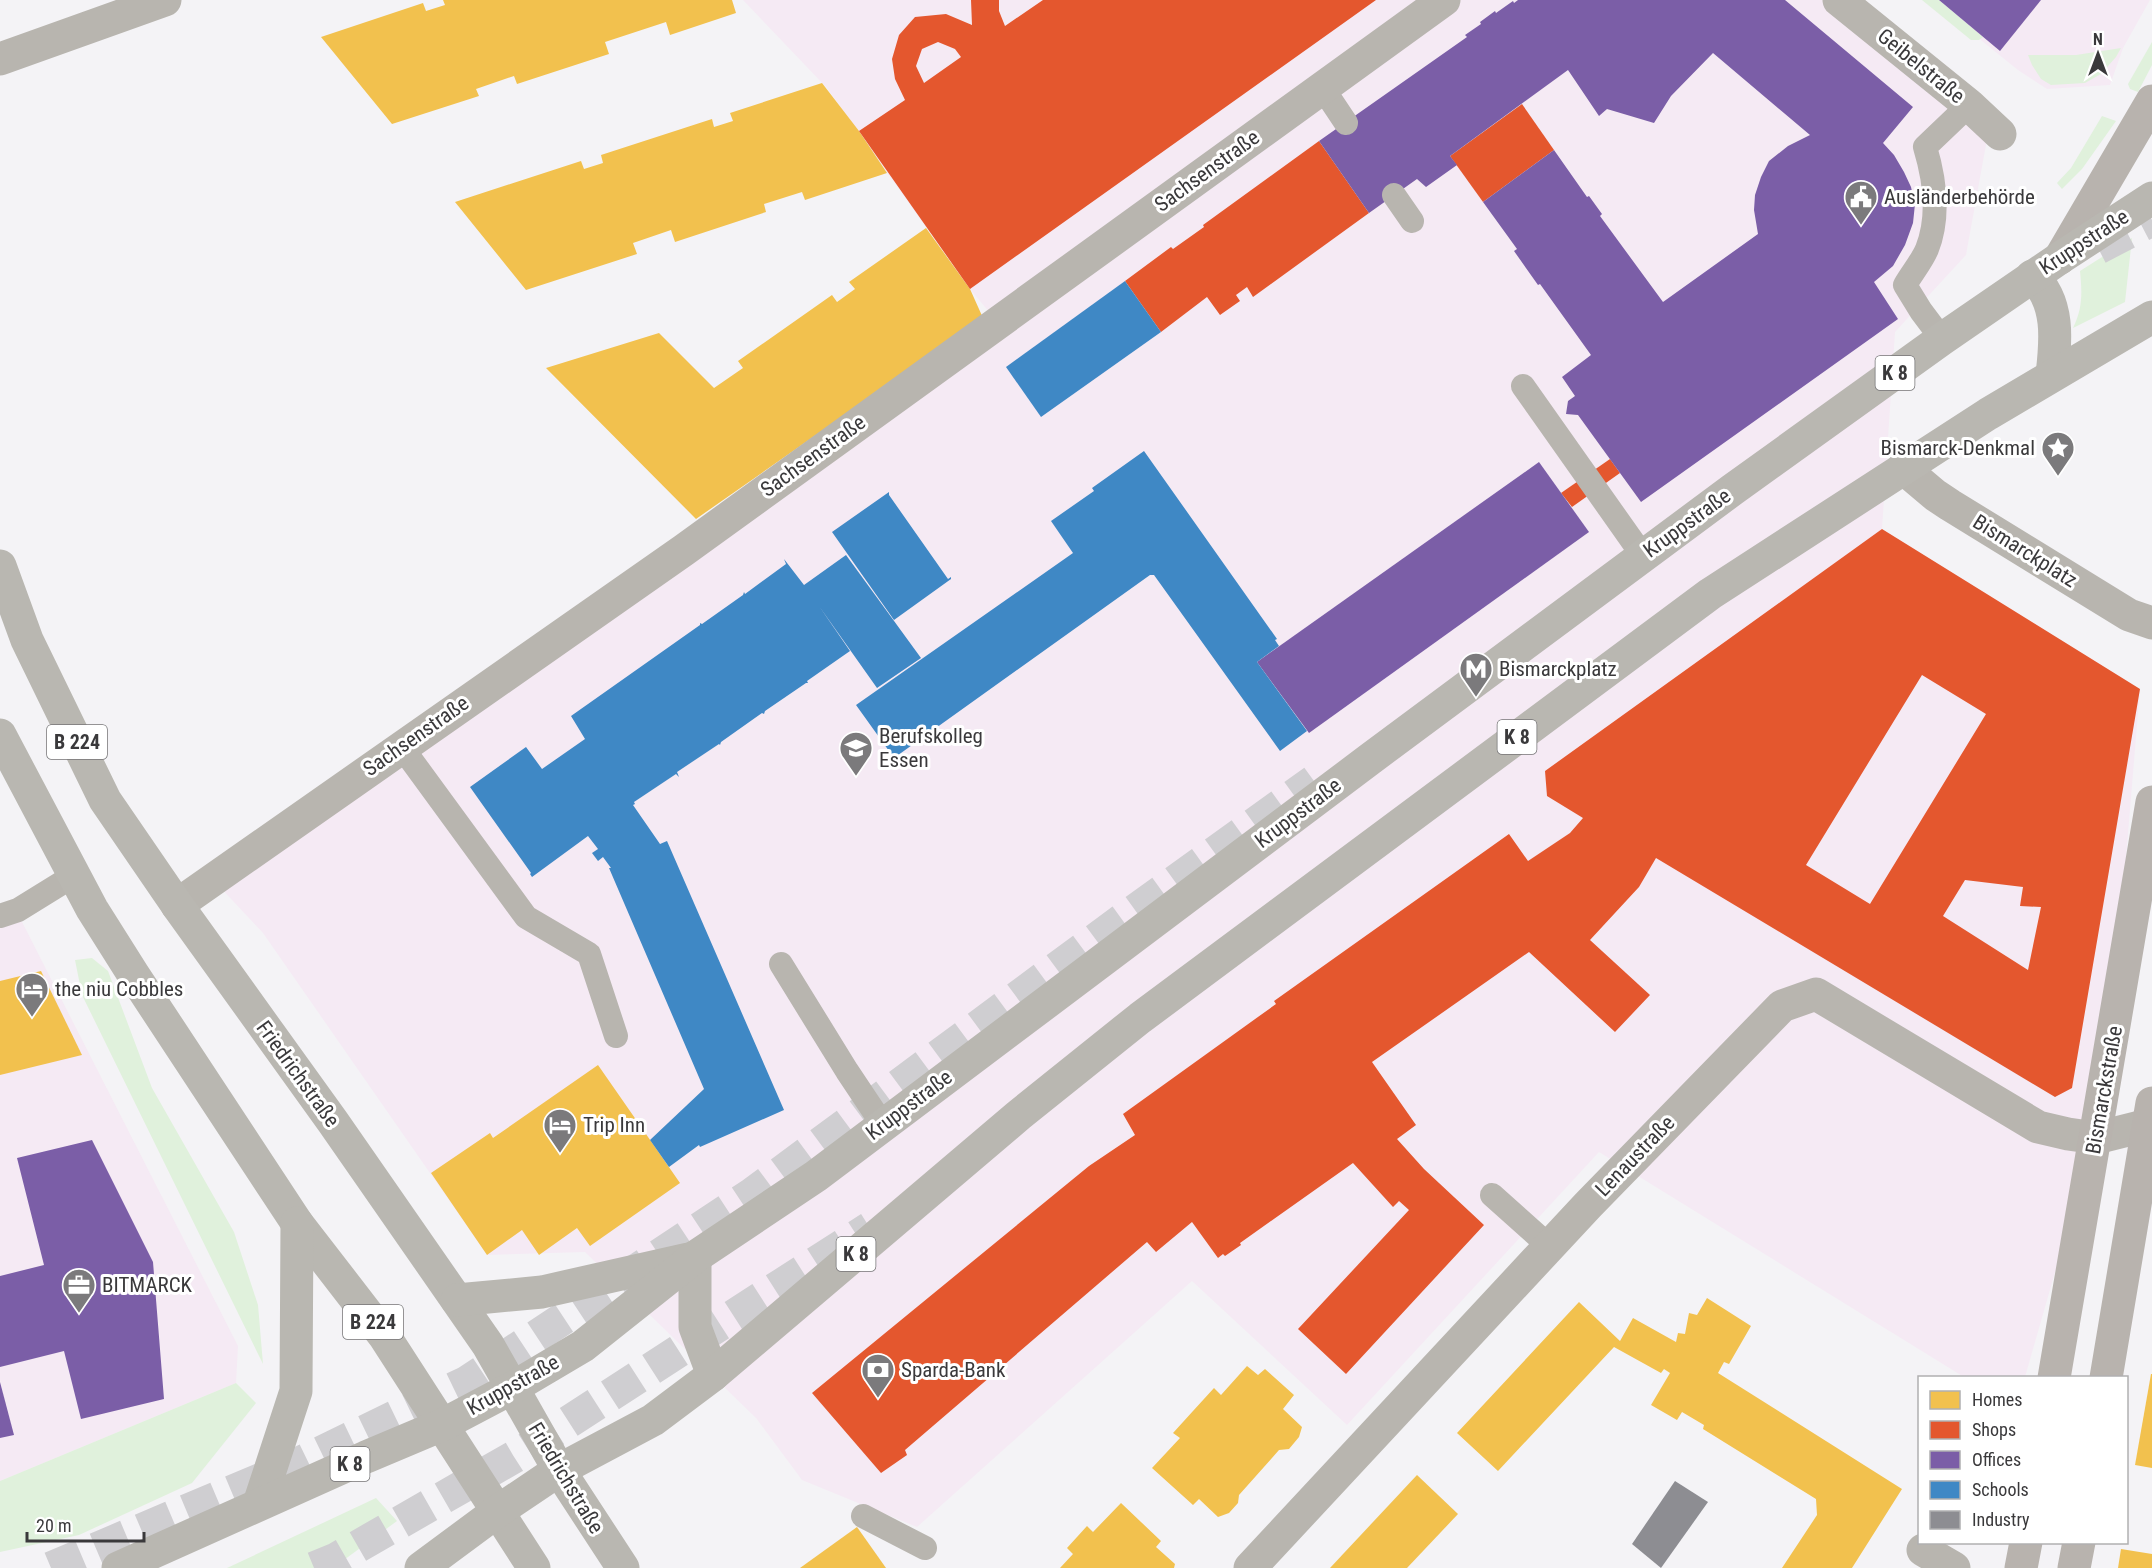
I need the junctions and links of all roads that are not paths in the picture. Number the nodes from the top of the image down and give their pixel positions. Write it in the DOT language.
graph roads {
  1 [pos="165,0"];
  2 [pos="1444,0"];
  3 [pos="1839,0"];
  4 [pos="1,57"];
  5 [pos="1322,87"];
  6 [pos="2152,101"];
  7 [pos="1969,105"];
  8 [pos="1346,123"];
  9 [pos="2000,134"];
  10 [pos="1394,195"];
  11 [pos="2152,198"];
  12 [pos="1412,221"];
  13 [pos="2060,258"];
  14 [pos="2032,276"];
  15 [pos="2152,317"];
  16 [pos="1942,339"];
  17 [pos="2052,375"];
  18 [pos="1523,386"];
  19 [pos="1903,468"];
  20 [pos="1642,556"];
  21 [pos="0,566"];
  22 [pos="2152,623"];
  23 [pos="0,735"];
  24 [pos="401,746"];
  25 [pos="2152,802"];
  26 [pos="73,876"];
  27 [pos="177,905"];
  28 [pos="0,916"];
  29 [pos="781,964"];
  30 [pos="616,1036"];
  31 [pos="2151,1116"];
  32 [pos="883,1125"];
  33 [pos="2096,1138"];
  34 [pos="1492,1195"];
  35 [pos="297,1223"];
  36 [pos="1549,1246"];
  37 [pos="696,1257"];
  38 [pos="457,1300"];
  39 [pos="712,1376"];
  40 [pos="2054,1376"];
  41 [pos="2106,1376"];
  42 [pos="512,1388"];
  43 [pos="442,1425"];
  44 [pos="560,1470"];
  45 [pos="259,1504"];
  46 [pos="498,1511"];
  47 [pos="863,1516"];
  48 [pos="2026,1544"];
  49 [pos="2079,1544"];
  50 [pos="925,1548"];
  51 [pos="1921,1553"];
  52 [pos="118,1568"];
  53 [pos="421,1568"];
  54 [pos="534,1568"];
  55 [pos="623,1568"];
  56 [pos="1250,1568"];
  57 [pos="1953,1568"];
  58 [pos="2021,1568"];
  59 [pos="2074,1568"];
  1 -- 4 [label="street"];
  2 -- 5 [label="street, Sachsenstraße"];
  3 -- 7 [label="street, Geibelstraße"];
  5 -- 8 [label="lane"];
  5 -- 24 [label="street, Sachsenstraße"];
  6 -- 13 [label="main road"];
  7 -- 9 [label="street, Geibelstraße"];
  7 -- 16 [label="lane"];
  10 -- 12 [label="lane"];
  11 -- 13 [label="main road, Kruppstraße / K 8"];
  13 -- 14 [label="main road, Kruppstraße / K 8"];
  14 -- 16 [label="main road, Kruppstraße / K 8"];
  14 -- 17 [label="main road"];
  15 -- 17 [label="main road, K 8"];
  16 -- 20 [label="main road, Kruppstraße / K 8"];
  17 -- 19 [label="main road, K 8"];
  18 -- 20 [label="lane"];
  19 -- 22 [label="street, Bismarckplatz"];
  19 -- 39 [label="main road, K 8"];
  20 -- 32 [label="main road, Kruppstraße / K 8"];
  21 -- 27 [label="main road, Friedrichstraße / B 224"];
  23 -- 26 [label="main road, B 224"];
  24 -- 27 [label="street, Sachsenstraße"];
  24 -- 30 [label="lane"];
  25 -- 33 [label="main road, Bismarckstraße"];
  26 -- 28 [label="lane"];
  26 -- 35 [label="main road, B 224"];
  27 -- 38 [label="main road, Friedrichstraße / B 224"];
  29 -- 32 [label="lane"];
  31 -- 33 [label="street"];
  31 -- 41 [label="main road"];
  32 -- 37 [label="main road, Kruppstraße / K 8"];
  33 -- 36 [label="street, Lenaustraße"];
  33 -- 40 [label="main road, Bismarckstraße"];
  34 -- 36 [label="lane"];
  35 -- 43 [label="main road, B 224"];
  35 -- 45 [label="main road"];
  36 -- 56 [label="street, Lenaustraße"];
  37 -- 38 [label="main road"];
  37 -- 39 [label="main road"];
  37 -- 42 [label="main road, Kruppstraße / K 8"];
  38 -- 42 [label="main road, Friedrichstraße / B 224"];
  39 -- 44 [label="main road, K 8"];
  42 -- 43 [label="main road, Kruppstraße / K 8"];
  42 -- 44 [label="main road, Friedrichstraße / B 224"];
  43 -- 45 [label="main road, K 8"];
  43 -- 46 [label="main road, B 224"];
  44 -- 46 [label="main road, K 8"];
  44 -- 55 [label="main road, Friedrichstraße / B 224"];
  45 -- 52 [label="main road, K 8"];
  46 -- 53 [label="main road, K 8"];
  46 -- 54 [label="main road, B 224"];
  47 -- 50 [label="lane"];
  48 -- 58 [label="main road"];
  49 -- 59 [label="main road"];
  51 -- 57 [label="street"];
}
